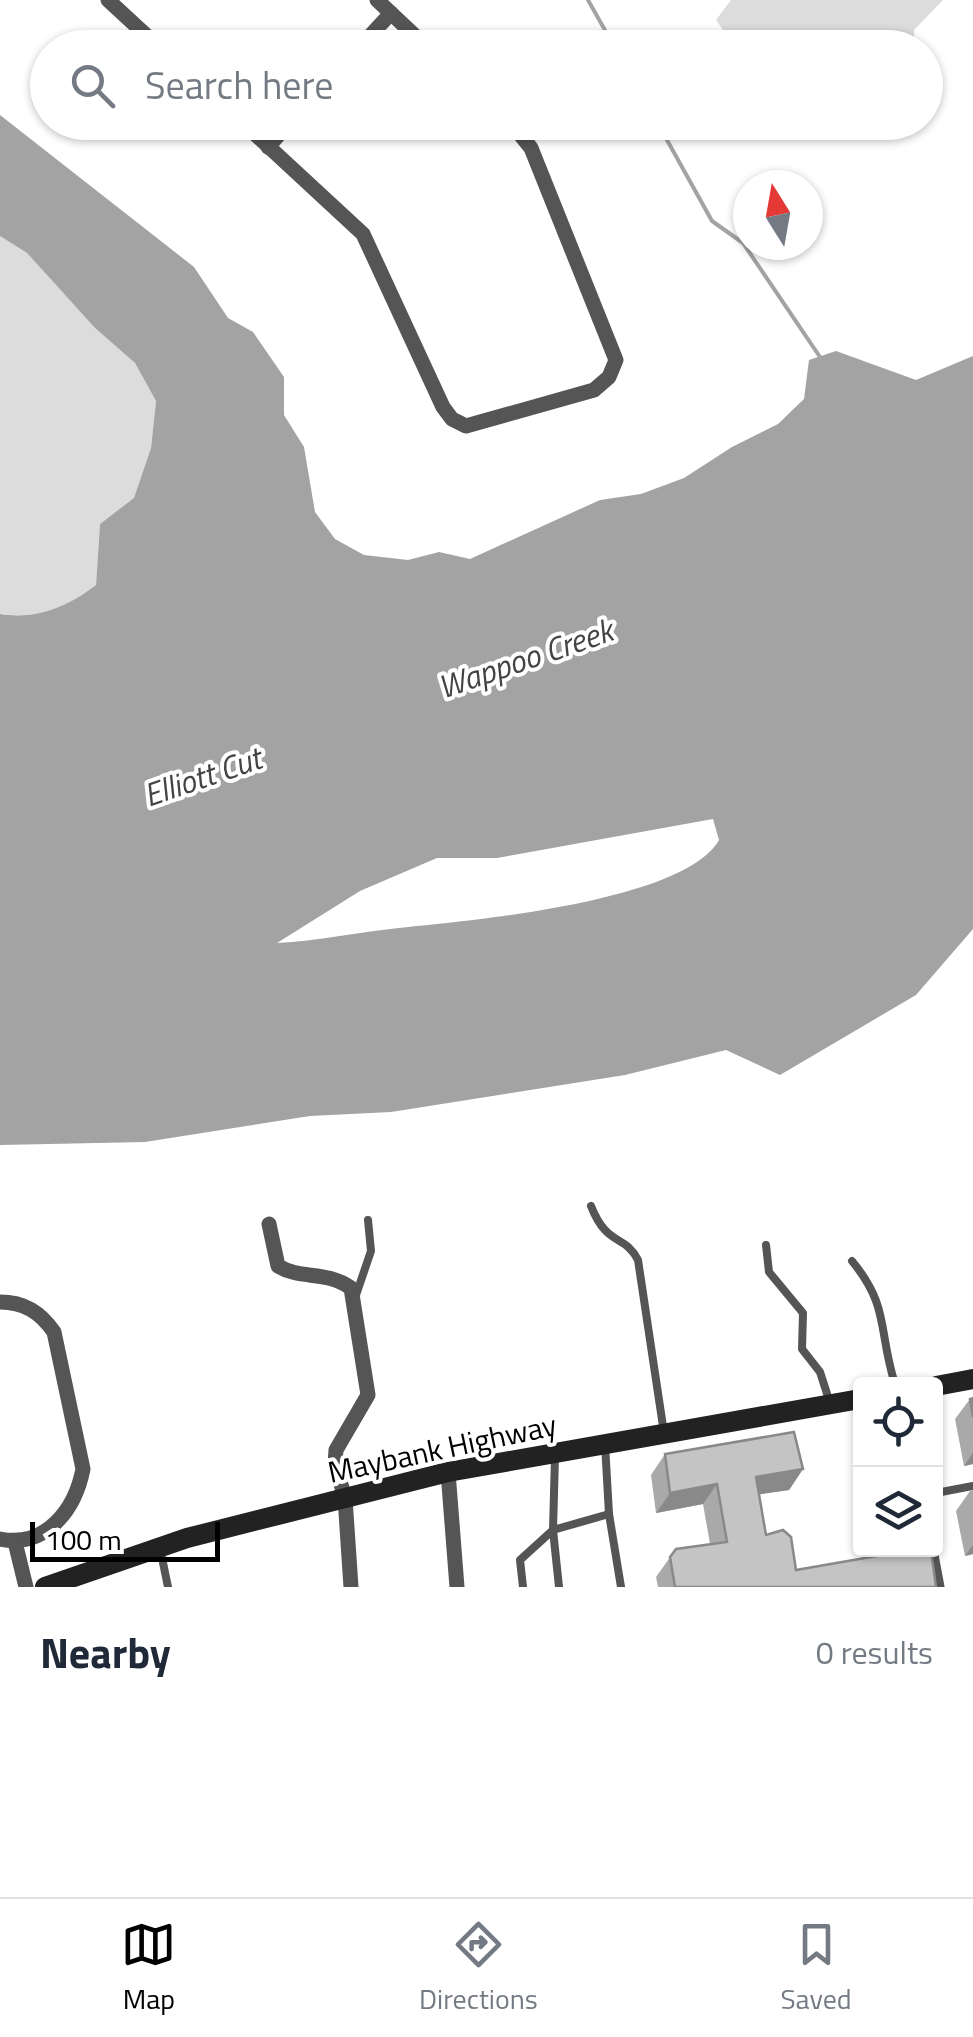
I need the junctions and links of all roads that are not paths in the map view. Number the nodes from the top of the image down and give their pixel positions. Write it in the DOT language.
graph roads {
  1 [pos="108,0"];
  2 [pos="377,0"];
  3 [pos="391,13"];
  4 [pos="140,30"];
  5 [pos="375,30"];
  6 [pos="409,30"];
  7 [pos="261,140"];
  8 [pos="274,140"];
  9 [pos="525,140"];
  10 [pos="268,147"];
  11 [pos="592,1206"];
  12 [pos="368,1220"];
  13 [pos="269,1224"];
  14 [pos="766,1245"];
  15 [pos="852,1261"];
  16 [pos="0,1302"];
  17 [pos="354,1302"];
  18 [pos="893,1377"];
  19 [pos="973,1379"];
  20 [pos="943,1385"];
  21 [pos="853,1400"];
  22 [pos="830,1404"];
  23 [pos="664,1434"];
  24 [pos="605,1444"];
  25 [pos="556,1453"];
  26 [pos="448,1472"];
  27 [pos="973,1486"];
  28 [pos="943,1492"];
  29 [pos="345,1498"];
  30 [pos="609,1514"];
  31 [pos="553,1530"];
  32 [pos="8,1541"];
  33 [pos="160,1548"];
  34 [pos="931,1557"];
  35 [pos="81,1582"];
  36 [pos="26,1587"];
  37 [pos="44,1587"];
  38 [pos="168,1587"];
  39 [pos="351,1587"];
  40 [pos="458,1587"];
  41 [pos="523,1587"];
  42 [pos="558,1587"];
  43 [pos="621,1587"];
  44 [pos="937,1587"];
  1 -- 4 [label="street"];
  2 -- 3 [label="street"];
  3 -- 5 [label="street"];
  3 -- 6 [label="street"];
  7 -- 10 [label="street"];
  8 -- 10 [label="street"];
  9 -- 10 [label="street"];
  11 -- 23 [label="lane"];
  12 -- 17 [label="lane"];
  13 -- 17 [label="street"];
  14 -- 22 [label="lane"];
  15 -- 18 [label="lane"];
  16 -- 32 [label="street"];
  17 -- 29 [label="street"];
  19 -- 20 [label="main road"];
  21 -- 22 [label="main road, Maybank Highway"];
  22 -- 23 [label="main road, Maybank Highway"];
  23 -- 24 [label="main road, Maybank Highway"];
  24 -- 25 [label="main road, Maybank Highway"];
  24 -- 30 [label="lane"];
  25 -- 26 [label="main road, Maybank Highway"];
  25 -- 31 [label="lane"];
  26 -- 29 [label="main road, Maybank Highway"];
  26 -- 40 [label="street"];
  27 -- 28 [label="lane"];
  29 -- 33 [label="main road, Maybank Highway"];
  29 -- 39 [label="street"];
  30 -- 31 [label="lane"];
  30 -- 43 [label="lane"];
  31 -- 41 [label="lane"];
  31 -- 42 [label="lane"];
  32 -- 36 [label="street"];
  33 -- 35 [label="main road, Maybank Highway"];
  33 -- 38 [label="lane"];
  34 -- 44 [label="street"];
  35 -- 37 [label="main road, Maybank Highway"];
}
